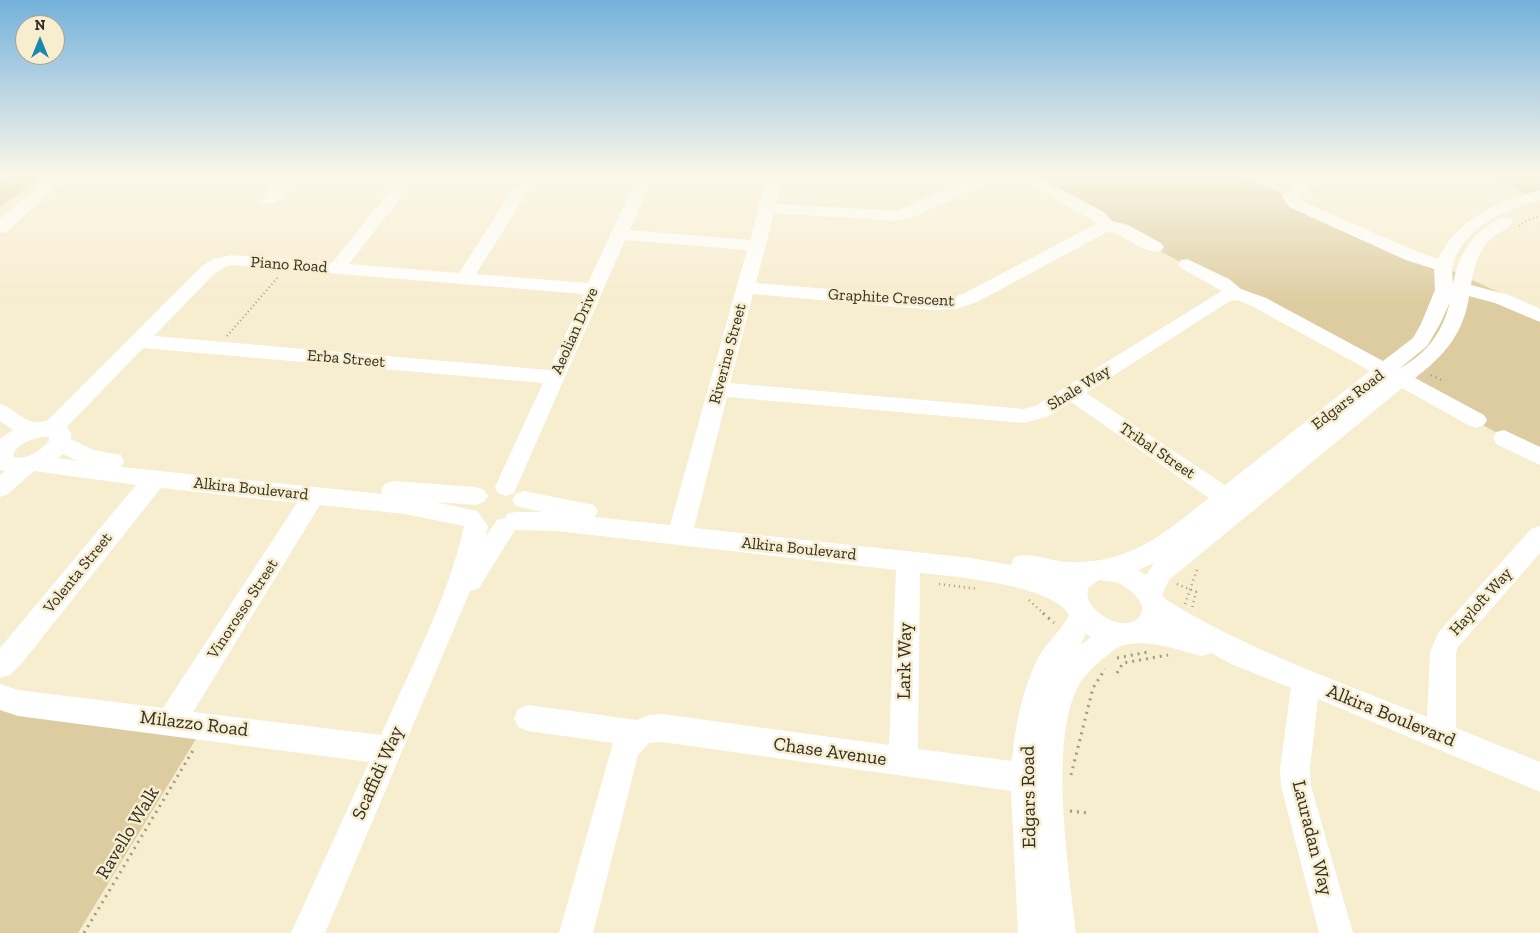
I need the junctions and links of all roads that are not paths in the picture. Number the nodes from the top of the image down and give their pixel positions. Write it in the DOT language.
graph roads {
  1 [pos="11,219"];
  2 [pos="376,219"];
  3 [pos="502,219"];
  4 [pos="625,219"];
  5 [pos="764,219"];
  6 [pos="1100,219"];
  7 [pos="1328,219"];
  8 [pos="1483,219"];
  9 [pos="1512,219"];
  10 [pos="1106,225"];
  11 [pos="0,228"];
  12 [pos="618,234"];
  13 [pos="757,246"];
  14 [pos="1155,247"];
  15 [pos="1187,264"];
  16 [pos="1443,266"];
  17 [pos="337,268"];
  18 [pos="464,278"];
  19 [pos="594,288"];
  20 [pos="746,288"];
  21 [pos="1461,288"];
  22 [pos="1235,293"];
  23 [pos="1540,316"];
  24 [pos="138,341"];
  25 [pos="555,377"];
  26 [pos="1400,378"];
  27 [pos="719,389"];
  28 [pos="1072,393"];
  29 [pos="0,411"];
  30 [pos="1476,420"];
  31 [pos="49,434"];
  32 [pos="1504,438"];
  33 [pos="1540,457"];
  34 [pos="12,458"];
  35 [pos="154,480"];
  36 [pos="0,488"];
  37 [pos="314,496"];
  38 [pos="1233,503"];
  39 [pos="512,508"];
  40 [pos="474,513"];
  41 [pos="681,529"];
  42 [pos="1540,536"];
  43 [pos="909,568"];
  44 [pos="1096,572"];
  45 [pos="1151,600"];
  46 [pos="449,613"];
  47 [pos="1177,630"];
  48 [pos="1099,633"];
  49 [pos="0,666"];
  50 [pos="1306,682"];
  51 [pos="0,697"];
  52 [pos="528,718"];
  53 [pos="171,721"];
  54 [pos="636,733"];
  55 [pos="1441,737"];
  56 [pos="388,750"];
  57 [pos="903,762"];
  58 [pos="1540,777"];
  59 [pos="1025,778"];
  60 [pos="308,933"];
  61 [pos="576,933"];
  62 [pos="1035,933"];
  63 [pos="1059,933"];
  64 [pos="1336,933"];
  1 -- 11 [label="street"];
  2 -- 17 [label="street"];
  3 -- 18 [label="street"];
  4 -- 12 [label="street, Aeolian Drive"];
  5 -- 13 [label="street, Riverine Street"];
  6 -- 10 [label="street"];
  7 -- 16 [label="street"];
  8 -- 16 [label="street, Edgars Road"];
  9 -- 21 [label="street, Edgars Road"];
  10 -- 14 [label="street"];
  10 -- 20 [label="street, Graphite Crescent"];
  12 -- 13 [label="street"];
  12 -- 19 [label="street, Aeolian Drive"];
  13 -- 20 [label="street, Riverine Street"];
  15 -- 22 [label="street"];
  16 -- 26 [label="street, Edgars Road"];
  17 -- 18 [label="street, Piano Road"];
  17 -- 24 [label="street, Piano Road"];
  18 -- 19 [label="street, Piano Road"];
  19 -- 25 [label="street, Aeolian Drive"];
  20 -- 27 [label="street, Riverine Street"];
  21 -- 23 [label="street"];
  21 -- 26 [label="street, Edgars Road"];
  22 -- 26 [label="street"];
  22 -- 28 [label="street, Shale Way"];
  24 -- 25 [label="street, Erba Street"];
  24 -- 31 [label="street, Piano Road"];
  25 -- 39 [label="street, Aeolian Drive"];
  26 -- 30 [label="street"];
  26 -- 38 [label="street, Edgars Road"];
  27 -- 28 [label="street, Shale Way"];
  27 -- 41 [label="street, Riverine Street"];
  28 -- 38 [label="street, Tribal Street"];
  29 -- 31 [label="street, Alkira Boulevard"];
  31 -- 34 [label="street"];
  31 -- 34 [label="street"];
  31 -- 40 [label="street, Alkira Boulevard"];
  32 -- 33 [label="street"];
  34 -- 35 [label="street, Alkira Boulevard"];
  34 -- 36 [label="street"];
  35 -- 37 [label="street, Alkira Boulevard"];
  35 -- 49 [label="street, Volenta Street"];
  37 -- 40 [label="street, Alkira Boulevard"];
  37 -- 53 [label="street, Vinorosso Street"];
  38 -- 44 [label="street, Edgars Road"];
  38 -- 45 [label="street, Edgars Road"];
  39 -- 40 [label="street"];
  39 -- 40 [label="street"];
  39 -- 41 [label="street, Alkira Boulevard"];
  39 -- 46 [label="street, Scaffidi Way"];
  40 -- 46 [label="street, Scaffidi Way"];
  41 -- 43 [label="street, Alkira Boulevard"];
  41 -- 44 [label="street, Alkira Boulevard"];
  42 -- 55 [label="street, Hayloft Way"];
  43 -- 48 [label="street, Alkira Boulevard"];
  43 -- 57 [label="street, Lark Way"];
  44 -- 45 [label="street, Alkira Boulevard"];
  44 -- 48 [label="street"];
  45 -- 47 [label="street, Alkira Boulevard"];
  45 -- 48 [label="street, Edgars Road"];
  46 -- 56 [label="street, Scaffidi Way"];
  47 -- 48 [label="street, Alkira Boulevard"];
  47 -- 50 [label="street, Alkira Boulevard"];
  48 -- 59 [label="street, Edgars Road"];
  48 -- 63 [label="street, Edgars Road"];
  50 -- 55 [label="street, Alkira Boulevard"];
  50 -- 64 [label="street, Lauradan Way"];
  51 -- 53 [label="street, Milazzo Road"];
  52 -- 54 [label="street, Chase Avenue"];
  53 -- 56 [label="street, Milazzo Road"];
  54 -- 57 [label="street, Chase Avenue"];
  54 -- 61 [label="street"];
  55 -- 58 [label="street, Alkira Boulevard"];
  56 -- 60 [label="street, Scaffidi Way"];
  57 -- 59 [label="street, Chase Avenue"];
  59 -- 62 [label="street, Edgars Road"];
}
